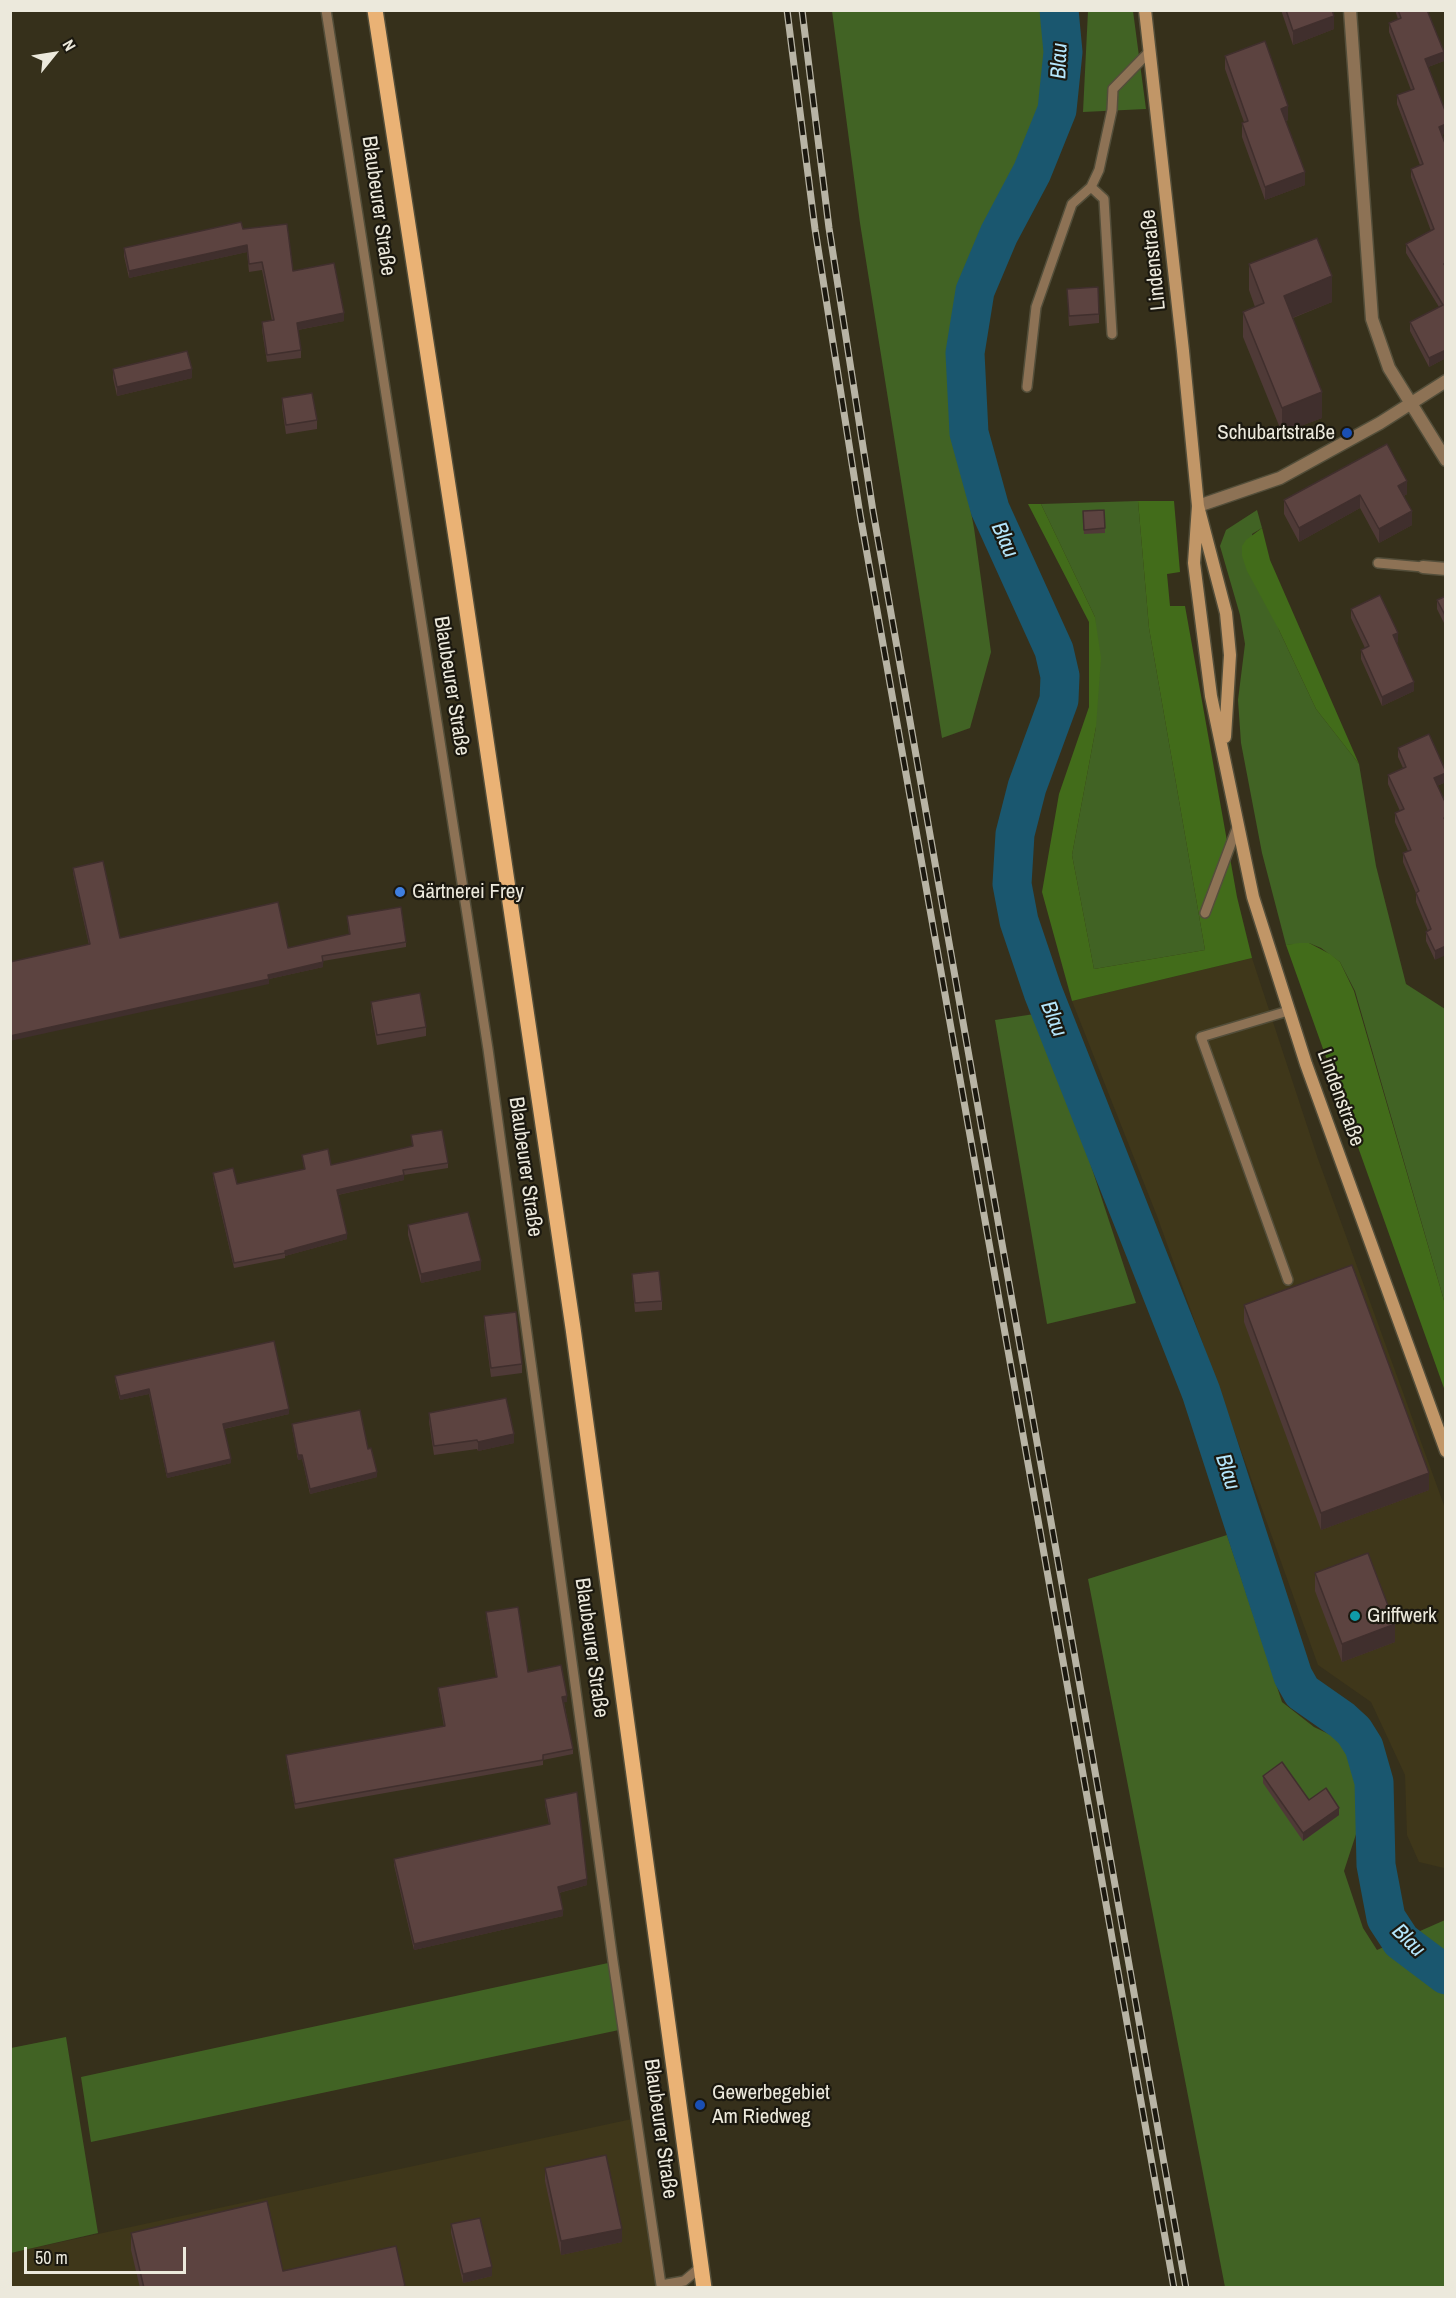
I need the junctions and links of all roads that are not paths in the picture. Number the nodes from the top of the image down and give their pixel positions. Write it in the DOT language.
graph roads {
  1 [pos="326,10"];
  2 [pos="375,10"];
  3 [pos="1144,10"];
  4 [pos="1350,10"];
  5 [pos="1150,51"];
  6 [pos="1091,187"];
  7 [pos="1112,334"];
  8 [pos="1446,381"];
  9 [pos="1027,387"];
  10 [pos="1411,404"];
  11 [pos="1446,460"];
  12 [pos="1198,506"];
  13 [pos="1378,562"];
  14 [pos="1423,567"];
  15 [pos="1446,569"];
  16 [pos="1224,751"];
  17 [pos="1238,825"];
  18 [pos="1205,914"];
  19 [pos="1288,1011"];
  20 [pos="1288,1280"];
  21 [pos="1446,1451"];
  22 [pos="702,2266"];
  23 [pos="661,2285"];
  24 [pos="650,2288"];
  25 [pos="704,2288"];
  1 -- 23 [label="lane, Blaubeurer Straße"];
  2 -- 22 [label="main road, Blaubeurer Straße"];
  3 -- 5 [label="street, Lindenstraße"];
  4 -- 10 [label="street"];
  5 -- 6 [label="lane"];
  5 -- 12 [label="street, Lindenstraße"];
  6 -- 7 [label="lane"];
  6 -- 9 [label="lane"];
  8 -- 10 [label="street"];
  10 -- 11 [label="street"];
  10 -- 12 [label="street"];
  12 -- 16 [label="street, Lindenstraße"];
  12 -- 16 [label="street, Lindenstraße"];
  13 -- 14 [label="lane"];
  14 -- 15 [label="street"];
  16 -- 17 [label="street, Lindenstraße"];
  17 -- 18 [label="lane"];
  17 -- 19 [label="street, Lindenstraße"];
  19 -- 20 [label="lane"];
  19 -- 21 [label="street, Lindenstraße"];
  22 -- 23 [label="lane"];
  22 -- 25 [label="main road, Blaubeurer Straße"];
  23 -- 24 [label="lane"];
}
